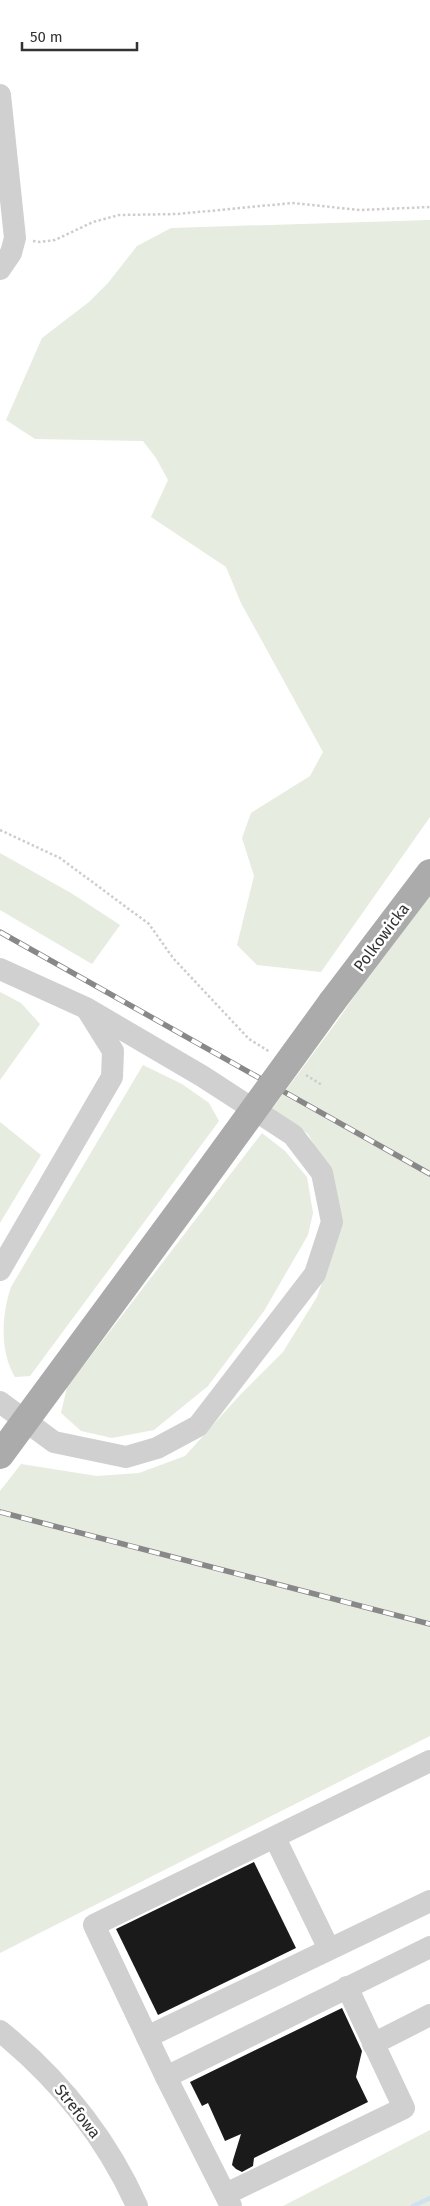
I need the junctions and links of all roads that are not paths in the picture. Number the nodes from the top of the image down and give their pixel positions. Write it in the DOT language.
graph roads {
  1 [pos="0,95"];
  2 [pos="0,270"];
  3 [pos="430,873"];
  4 [pos="0,969"];
  5 [pos="86,1008"];
  6 [pos="0,1270"];
  7 [pos="0,1402"];
  8 [pos="25,1423"];
  9 [pos="0,1456"];
  10 [pos="430,1761"];
  11 [pos="274,1838"];
  12 [pos="430,1901"];
  13 [pos="430,1947"];
  14 [pos="329,1949"];
  15 [pos="346,1987"];
  16 [pos="430,2015"];
  17 [pos="0,2031"];
  18 [pos="148,2037"];
  19 [pos="373,2044"];
  20 [pos="166,2077"];
  21 [pos="229,2200"];
  22 [pos="137,2206"];
  1 -- 2 [label="street"];
  3 -- 8 [label="main road, Polkowicka, bridge"];
  4 -- 5 [label="street"];
  5 -- 6 [label="street"];
  5 -- 8 [label="street"];
  7 -- 8 [label="street"];
  8 -- 9 [label="main road, Polkowicka"];
  10 -- 11 [label="street"];
  11 -- 14 [label="street"];
  11 -- 18 [label="street"];
  12 -- 14 [label="street"];
  13 -- 15 [label="street"];
  14 -- 18 [label="street"];
  15 -- 19 [label="street"];
  15 -- 20 [label="street"];
  16 -- 19 [label="street"];
  17 -- 22 [label="street, Strefowa"];
  18 -- 20 [label="street"];
  19 -- 21 [label="street"];
  20 -- 21 [label="street"];
}
